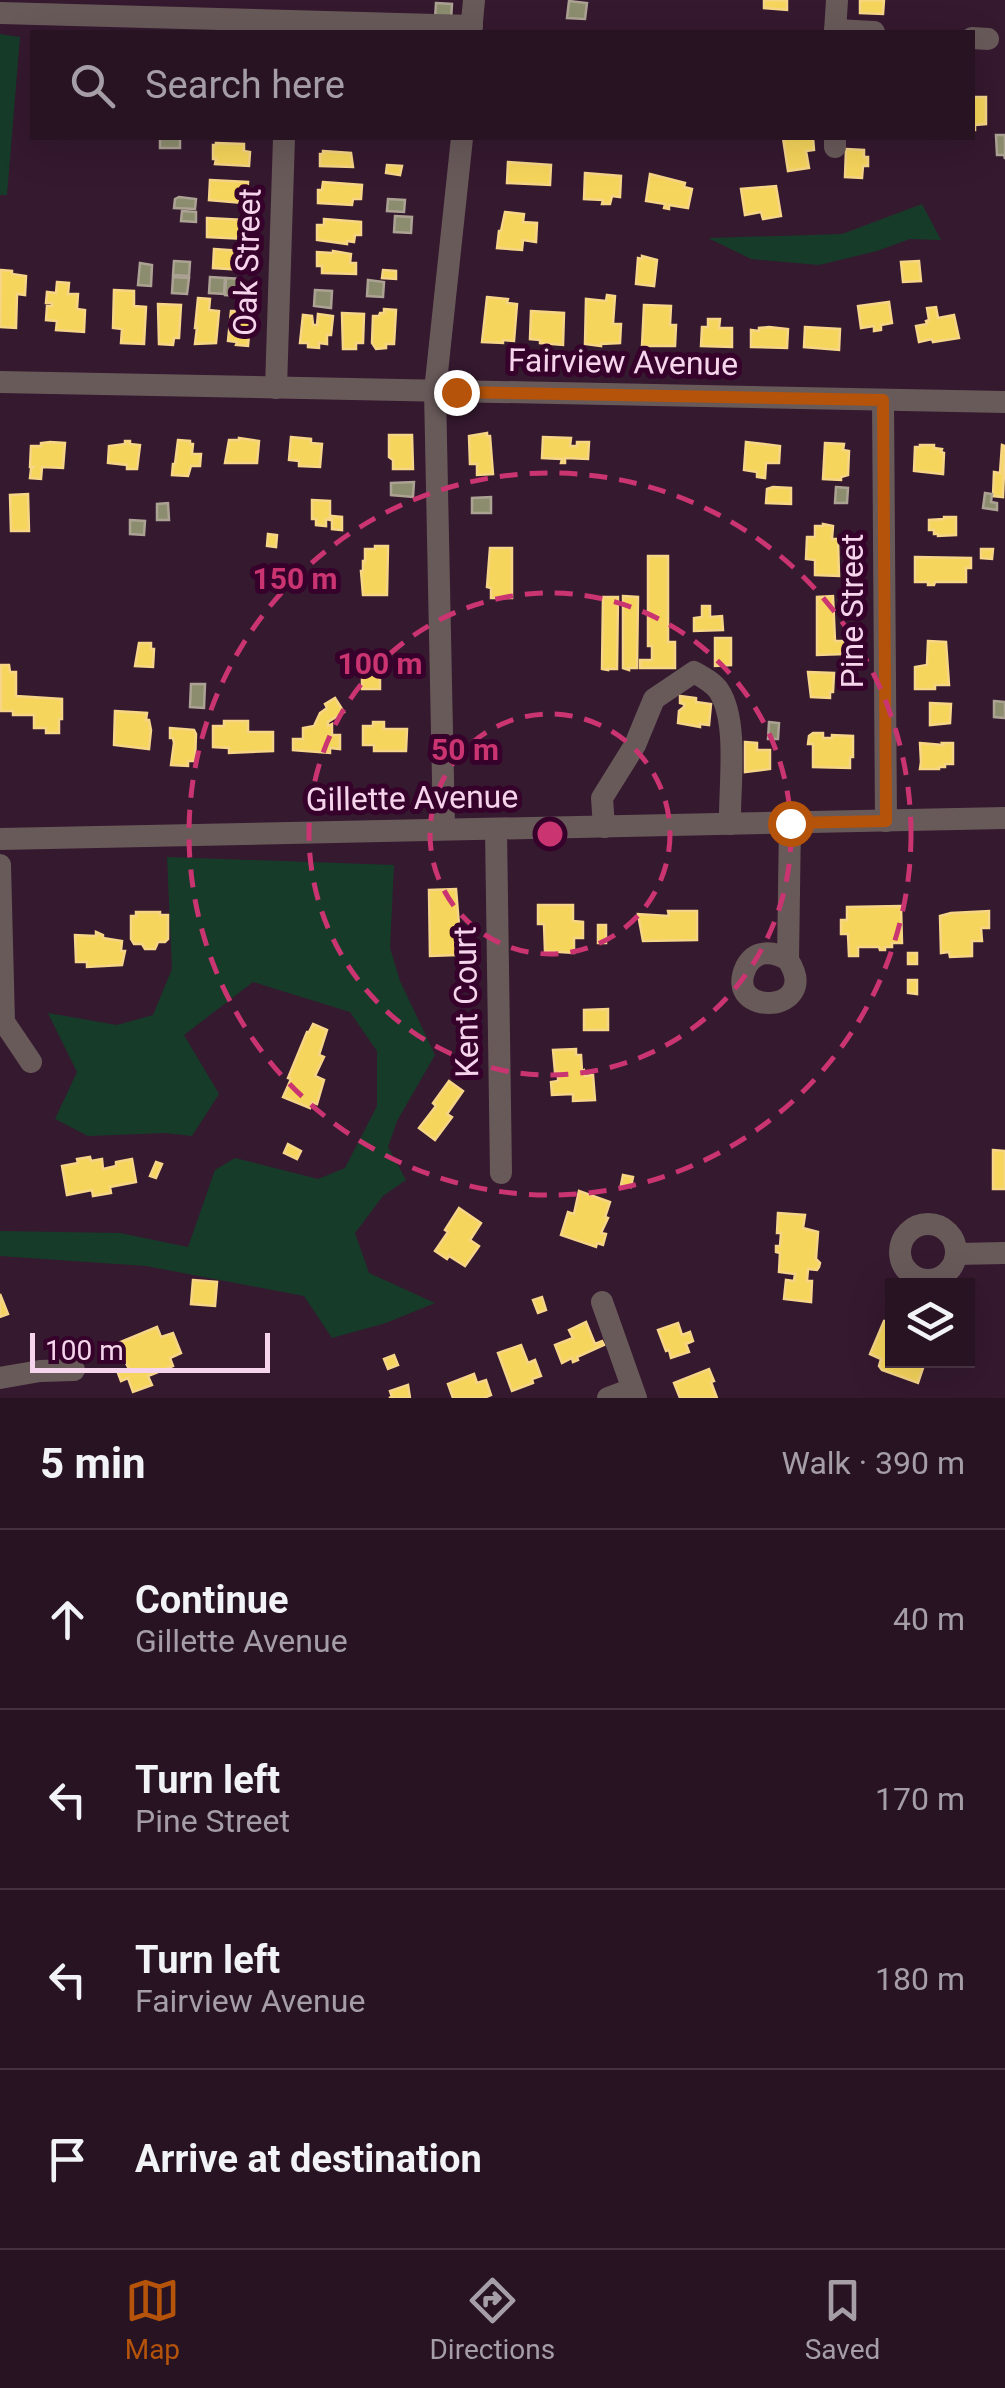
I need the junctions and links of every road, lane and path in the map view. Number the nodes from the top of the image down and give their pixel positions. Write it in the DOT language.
graph roads {
  1 [pos="474,0"];
  2 [pos="837,0"];
  3 [pos="0,13"];
  4 [pos="287,27"];
  5 [pos="472,29"];
  6 [pos="836,30"];
  7 [pos="284,140"];
  8 [pos="462,140"];
  9 [pos="0,382"];
  10 [pos="276,388"];
  11 [pos="435,391"];
  12 [pos="883,400"];
  13 [pos="1005,402"];
  14 [pos="1005,818"];
  15 [pos="886,821"];
  16 [pos="790,823"];
  17 [pos="730,824"];
  18 [pos="604,827"];
  19 [pos="444,829"];
  20 [pos="496,830"];
  21 [pos="0,839"];
  22 [pos="0,864"];
  23 [pos="788,960"];
  24 [pos="31,1062"];
  25 [pos="501,1174"];
  26 [pos="1005,1253"];
  27 [pos="956,1254"];
  28 [pos="602,1302"];
  29 [pos="74,1370"];
  30 [pos="0,1378"];
  31 [pos="634,1394"];
  32 [pos="608,1398"];
  1 -- 5 [label="street"];
  2 -- 6 [label="street"];
  3 -- 4 [label="street"];
  4 -- 5 [label="street"];
  7 -- 10 [label="street, Oak Street"];
  8 -- 11 [label="street"];
  9 -- 10 [label="street, Fairview Avenue"];
  10 -- 11 [label="street, Fairview Avenue"];
  11 -- 12 [label="street, Fairview Avenue"];
  11 -- 19 [label="street"];
  12 -- 13 [label="street, Fairview Avenue"];
  12 -- 15 [label="street, Pine Street"];
  14 -- 15 [label="street, Gillette Avenue"];
  15 -- 16 [label="street, Gillette Avenue"];
  16 -- 17 [label="street, Gillette Avenue"];
  16 -- 23 [label="street"];
  17 -- 18 [label="street, Gillette Avenue"];
  17 -- 18 [label="street"];
  18 -- 20 [label="street, Gillette Avenue"];
  19 -- 20 [label="street, Gillette Avenue"];
  19 -- 21 [label="street, Gillette Avenue"];
  20 -- 25 [label="street, Kent Court"];
  22 -- 24 [label="street"];
  26 -- 27 [label="street"];
  28 -- 31 [label="street"];
  29 -- 30 [label="street"];
  31 -- 32 [label="street"];
}
